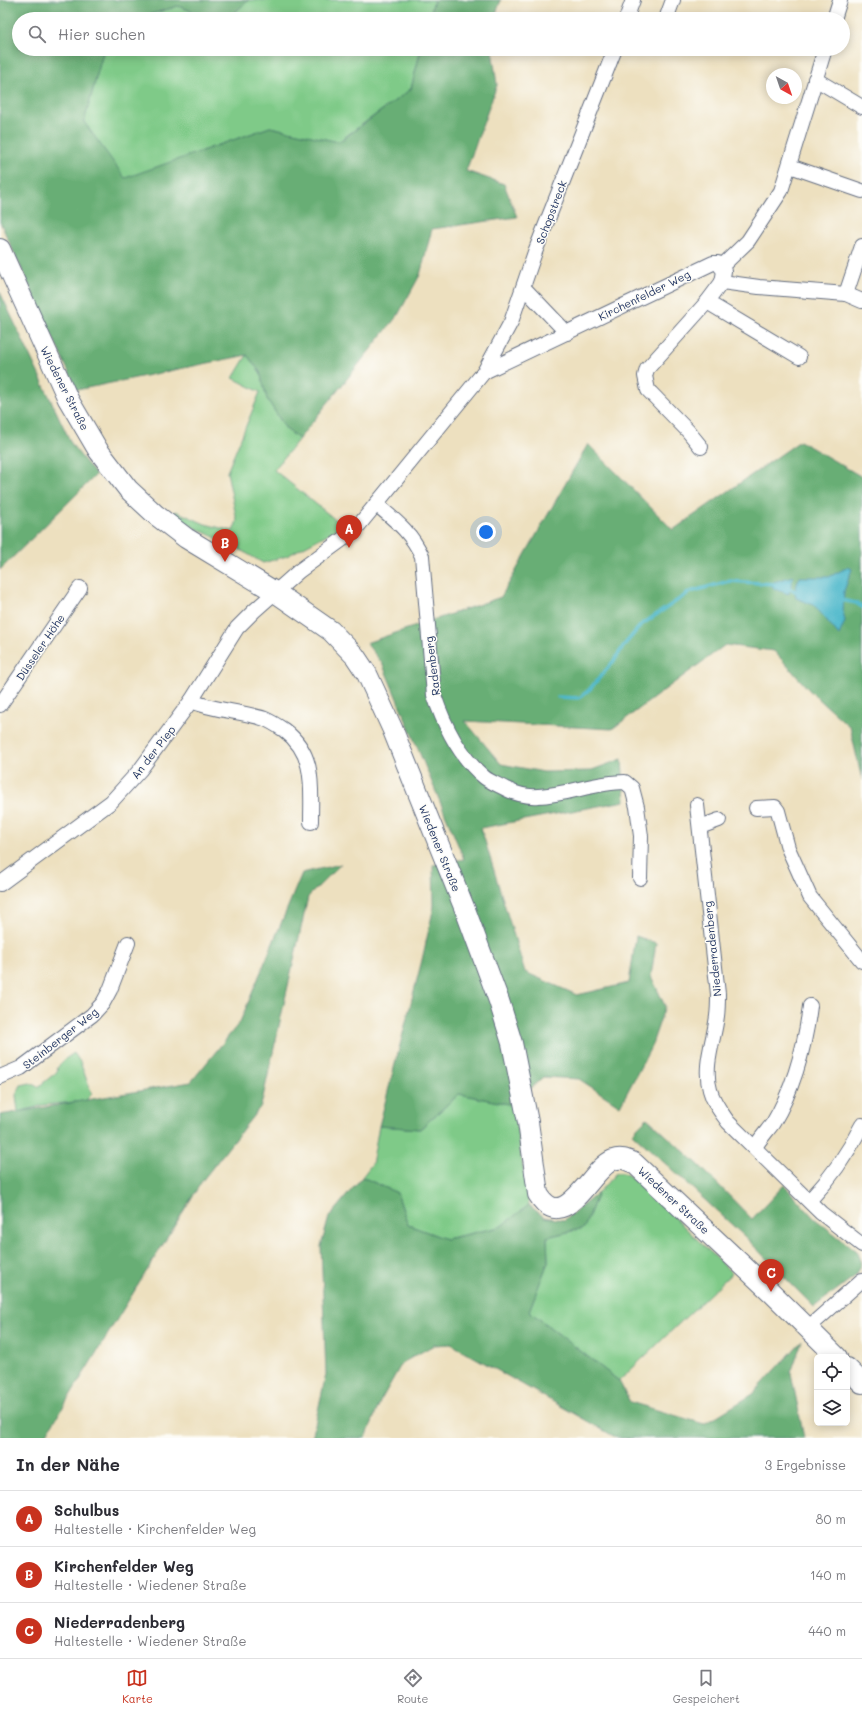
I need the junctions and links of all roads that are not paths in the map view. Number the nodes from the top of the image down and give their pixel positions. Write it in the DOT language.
graph roads {
  1 [pos="633,0"];
  2 [pos="673,0"];
  3 [pos="840,0"];
  4 [pos="629,12"];
  5 [pos="669,12"];
  6 [pos="836,12"];
  7 [pos="612,56"];
  8 [pos="823,56"];
  9 [pos="815,80"];
  10 [pos="862,107"];
  11 [pos="790,166"];
  12 [pos="842,184"];
  13 [pos="862,191"];
  14 [pos="862,196"];
  15 [pos="862,246"];
  16 [pos="0,249"];
  17 [pos="722,266"];
  18 [pos="722,282"];
  19 [pos="524,288"];
  20 [pos="846,294"];
  21 [pos="707,302"];
  22 [pos="862,302"];
  23 [pos="568,333"];
  24 [pos="799,357"];
  25 [pos="484,372"];
  26 [pos="701,447"];
  27 [pos="376,504"];
  28 [pos="80,588"];
  29 [pos="275,592"];
  30 [pos="191,702"];
  31 [pos="0,706"];
  32 [pos="697,805"];
  33 [pos="756,808"];
  34 [pos="719,820"];
  35 [pos="311,822"];
  36 [pos="700,827"];
  37 [pos="640,878"];
  38 [pos="0,884"];
  39 [pos="128,943"];
  40 [pos="862,961"];
  41 [pos="810,1006"];
  42 [pos="0,1077"];
  43 [pos="862,1126"];
  44 [pos="754,1147"];
  45 [pos="810,1200"];
  46 [pos="862,1245"];
  47 [pos="862,1280"];
  48 [pos="808,1328"];
  49 [pos="834,1354"];
  50 [pos="850,1371"];
  51 [pos="862,1383"];
  1 -- 4 [label="street"];
  2 -- 5 [label="street"];
  3 -- 6 [label="street"];
  7 -- 19 [label="street, Schopstreck"];
  8 -- 9 [label="street"];
  9 -- 10 [label="street"];
  9 -- 11 [label="street"];
  11 -- 12 [label="street"];
  11 -- 17 [label="street"];
  12 -- 13 [label="street"];
  12 -- 14 [label="street"];
  15 -- 20 [label="street"];
  16 -- 29 [label="main road, Wiedener Straße"];
  17 -- 18 [label="street"];
  17 -- 23 [label="street, Kirchenfelder Weg"];
  18 -- 20 [label="street"];
  18 -- 21 [label="street"];
  19 -- 23 [label="street"];
  19 -- 25 [label="street, Schopstreck"];
  20 -- 22 [label="street"];
  21 -- 24 [label="street"];
  21 -- 26 [label="street"];
  23 -- 25 [label="street, Kirchenfelder Weg"];
  25 -- 27 [label="street, Kirchenfelder Weg"];
  27 -- 29 [label="street, Kirchenfelder Weg"];
  27 -- 37 [label="street, Radenberg"];
  28 -- 31 [label="street, Düsseler Höhe"];
  29 -- 30 [label="street, An der Piep"];
  29 -- 48 [label="main road, Wiedener Straße"];
  30 -- 35 [label="street"];
  30 -- 38 [label="street, An der Piep"];
  32 -- 36 [label="street, Niederradenberg"];
  33 -- 40 [label="street"];
  34 -- 36 [label="street"];
  36 -- 44 [label="street, Niederradenberg"];
  39 -- 42 [label="street, Steinberger Weg"];
  41 -- 44 [label="street"];
  43 -- 45 [label="street"];
  44 -- 45 [label="street, Niederradenberg"];
  45 -- 46 [label="street, Niederradenberg"];
  47 -- 48 [label="street"];
  48 -- 49 [label="main road, Wiedener Straße"];
  50 -- 51 [label="main road"];
}
